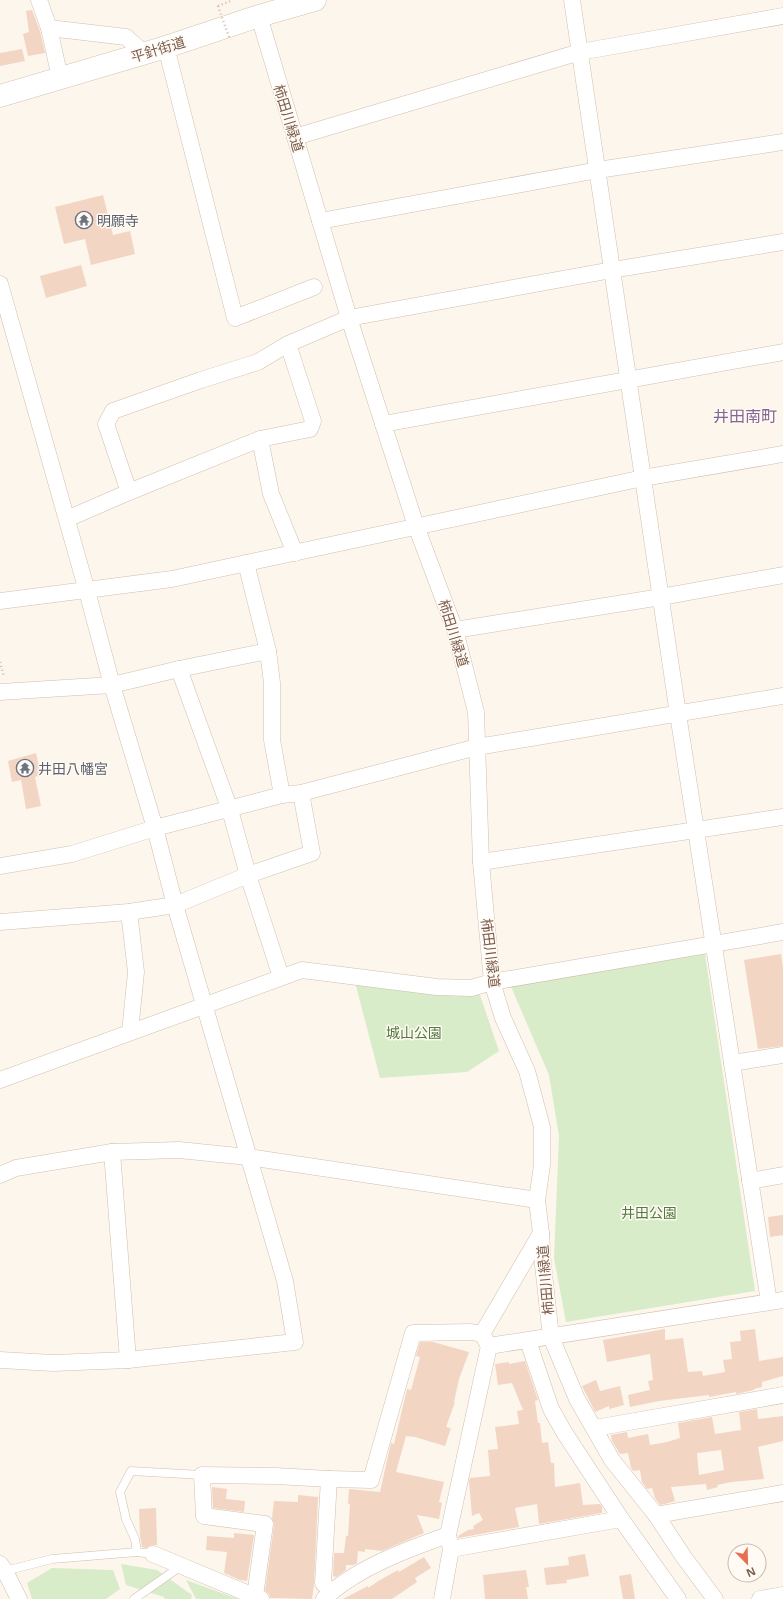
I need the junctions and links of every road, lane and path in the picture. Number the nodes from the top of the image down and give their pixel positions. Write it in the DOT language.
graph roads {
  1 [pos="38,0"];
  2 [pos="315,0"];
  3 [pos="572,0"];
  4 [pos="230,1"];
  5 [pos="265,9"];
  6 [pos="783,16"];
  7 [pos="49,28"];
  8 [pos="230,40"];
  9 [pos="166,47"];
  10 [pos="580,52"];
  11 [pos="144,53"];
  12 [pos="60,78"];
  13 [pos="0,96"];
  14 [pos="295,137"];
  15 [pos="783,142"];
  16 [pos="598,170"];
  17 [pos="320,221"];
  18 [pos="783,242"];
  19 [pos="612,270"];
  20 [pos="0,284"];
  21 [pos="314,286"];
  22 [pos="349,318"];
  23 [pos="288,344"];
  24 [pos="783,352"];
  25 [pos="628,380"];
  26 [pos="383,424"];
  27 [pos="260,439"];
  28 [pos="783,454"];
  29 [pos="643,478"];
  30 [pos="129,492"];
  31 [pos="67,519"];
  32 [pos="416,526"];
  33 [pos="295,553"];
  34 [pos="246,563"];
  35 [pos="783,575"];
  36 [pos="87,591"];
  37 [pos="661,597"];
  38 [pos="0,601"];
  39 [pos="455,630"];
  40 [pos="268,651"];
  41 [pos="179,669"];
  42 [pos="112,685"];
  43 [pos="0,692"];
  44 [pos="783,696"];
  45 [pos="678,714"];
  46 [pos="477,747"];
  47 [pos="302,793"];
  48 [pos="282,795"];
  49 [pos="230,810"];
  50 [pos="783,817"];
  51 [pos="155,828"];
  52 [pos="696,831"];
  53 [pos="481,862"];
  54 [pos="0,866"];
  55 [pos="248,875"];
  56 [pos="175,905"];
  57 [pos="129,912"];
  58 [pos="0,922"];
  59 [pos="783,932"];
  60 [pos="713,944"];
  61 [pos="281,977"];
  62 [pos="492,982"];
  63 [pos="205,1005"];
  64 [pos="130,1032"];
  65 [pos="783,1055"];
  66 [pos="732,1063"];
  67 [pos="0,1080"];
  68 [pos="112,1152"];
  69 [pos="248,1157"];
  70 [pos="0,1175"];
  71 [pos="783,1175"];
  72 [pos="750,1181"];
  73 [pos="537,1200"];
  74 [pos="541,1233"];
  75 [pos="776,1301"];
  76 [pos="551,1337"];
  77 [pos="485,1340"];
  78 [pos="528,1341"];
  79 [pos="0,1360"];
  80 [pos="128,1360"];
  81 [pos="783,1395"];
  82 [pos="595,1428"];
  83 [pos="202,1474"];
  84 [pos="329,1479"];
  85 [pos="783,1493"];
  86 [pos="656,1515"];
  87 [pos="621,1519"];
  88 [pos="450,1542"];
  89 [pos="137,1552"];
  90 [pos="153,1554"];
  91 [pos="181,1566"];
  92 [pos="2,1570"];
  93 [pos="783,1595"];
  94 [pos="327,1596"];
  95 [pos="258,1598"];
  96 [pos="19,1599"];
  97 [pos="134,1599"];
  98 [pos="442,1599"];
  99 [pos="678,1599"];
  100 [pos="716,1599"];
  101 [pos="760,1599"];
  1 -- 7 [label="street"];
  2 -- 5 [label="street, 平針街道"];
  3 -- 10 [label="street"];
  4 -- 8 [label="path, bridge"];
  5 -- 9 [label="street, 平針街道"];
  5 -- 14 [label="street, 柿田川緑道"];
  6 -- 10 [label="street"];
  7 -- 11 [label="street"];
  7 -- 12 [label="street"];
  9 -- 11 [label="street, 平針街道"];
  9 -- 21 [label="street"];
  10 -- 14 [label="street"];
  10 -- 16 [label="street"];
  11 -- 12 [label="street, 平針街道"];
  12 -- 13 [label="street, 平針街道"];
  14 -- 17 [label="street, 柿田川緑道"];
  15 -- 16 [label="street"];
  16 -- 17 [label="street"];
  16 -- 19 [label="street"];
  17 -- 22 [label="street, 柿田川緑道"];
  18 -- 19 [label="street"];
  19 -- 22 [label="street"];
  19 -- 25 [label="street"];
  20 -- 31 [label="street"];
  22 -- 23 [label="street"];
  22 -- 26 [label="street, 柿田川緑道"];
  23 -- 27 [label="street"];
  23 -- 30 [label="street"];
  24 -- 25 [label="street"];
  25 -- 26 [label="street"];
  25 -- 29 [label="street"];
  26 -- 32 [label="street, 柿田川緑道"];
  27 -- 30 [label="street"];
  27 -- 33 [label="street"];
  28 -- 29 [label="street"];
  29 -- 32 [label="street"];
  29 -- 37 [label="street"];
  30 -- 31 [label="street"];
  31 -- 36 [label="street"];
  32 -- 33 [label="street"];
  32 -- 39 [label="street, 柿田川緑道"];
  33 -- 34 [label="street"];
  34 -- 36 [label="street"];
  34 -- 40 [label="street"];
  35 -- 37 [label="street"];
  36 -- 38 [label="street"];
  36 -- 42 [label="street"];
  37 -- 39 [label="street"];
  37 -- 45 [label="street"];
  39 -- 46 [label="street, 柿田川緑道"];
  40 -- 41 [label="street"];
  40 -- 48 [label="street"];
  41 -- 42 [label="street"];
  41 -- 49 [label="street"];
  42 -- 43 [label="street"];
  42 -- 51 [label="street"];
  44 -- 45 [label="street"];
  45 -- 46 [label="street"];
  45 -- 52 [label="street"];
  46 -- 47 [label="street"];
  46 -- 53 [label="street, 柿田川緑道"];
  47 -- 48 [label="street"];
  47 -- 55 [label="street"];
  48 -- 49 [label="street"];
  49 -- 51 [label="street"];
  49 -- 55 [label="street"];
  50 -- 52 [label="street"];
  51 -- 54 [label="street"];
  51 -- 56 [label="street"];
  52 -- 53 [label="street"];
  52 -- 60 [label="street"];
  53 -- 62 [label="street, 柿田川緑道"];
  55 -- 56 [label="street"];
  55 -- 61 [label="street"];
  56 -- 57 [label="street"];
  56 -- 63 [label="street"];
  57 -- 58 [label="street"];
  57 -- 64 [label="street"];
  59 -- 60 [label="street"];
  60 -- 62 [label="street"];
  60 -- 66 [label="street"];
  61 -- 62 [label="street"];
  61 -- 63 [label="street"];
  62 -- 73 [label="street, 柿田川緑道"];
  63 -- 64 [label="street"];
  63 -- 69 [label="street"];
  64 -- 67 [label="street"];
  65 -- 66 [label="street"];
  66 -- 72 [label="street"];
  68 -- 69 [label="street"];
  68 -- 70 [label="street"];
  68 -- 80 [label="street"];
  69 -- 73 [label="street"];
  69 -- 80 [label="street"];
  71 -- 72 [label="street"];
  72 -- 75 [label="street"];
  73 -- 74 [label="street, 柿田川緑道"];
  74 -- 76 [label="street, 柿田川緑道"];
  74 -- 77 [label="street"];
  75 -- 76 [label="street"];
  76 -- 78 [label="street"];
  76 -- 82 [label="street, 柿田川緑道"];
  77 -- 78 [label="street"];
  77 -- 84 [label="street"];
  77 -- 88 [label="street"];
  78 -- 87 [label="street"];
  79 -- 80 [label="street"];
  81 -- 82 [label="street"];
  82 -- 86 [label="street, 柿田川緑道"];
  83 -- 84 [label="street"];
  83 -- 89 [label="lane"];
  83 -- 95 [label="street"];
  84 -- 94 [label="street"];
  85 -- 86 [label="street"];
  86 -- 100 [label="street, 柿田川緑道"];
  87 -- 88 [label="street"];
  87 -- 99 [label="street"];
  88 -- 94 [label="street"];
  88 -- 98 [label="street"];
  89 -- 90 [label="lane"];
  89 -- 92 [label="lane"];
  90 -- 91 [label="street"];
  91 -- 95 [label="street"];
  91 -- 97 [label="lane"];
  92 -- 96 [label="street"];
  93 -- 101 [label="street"];
}
